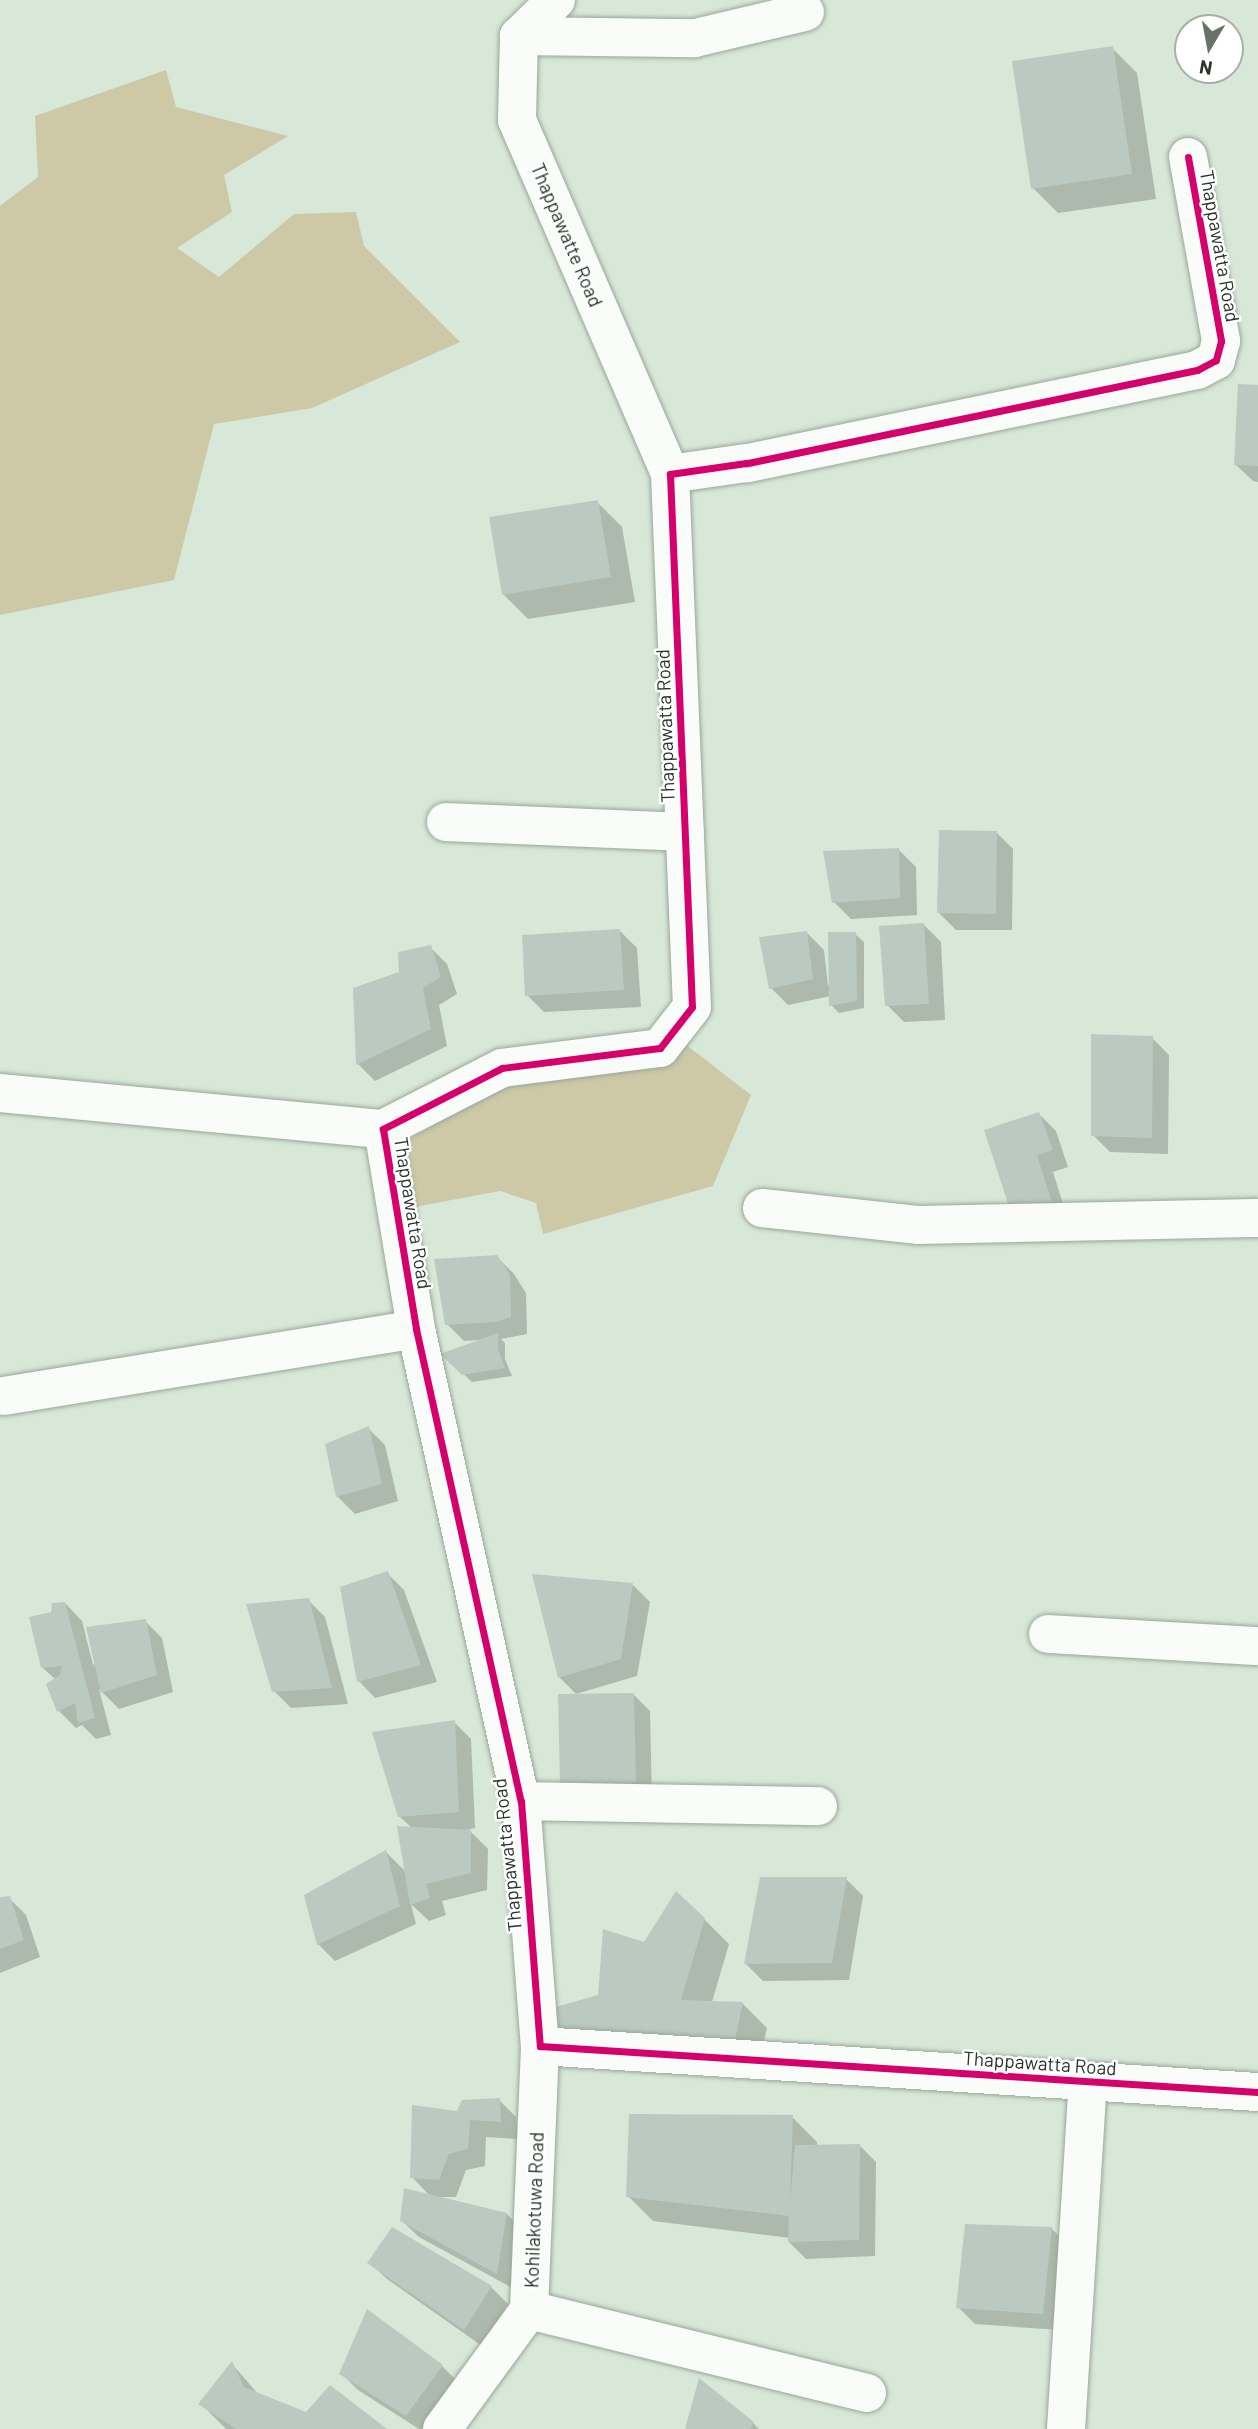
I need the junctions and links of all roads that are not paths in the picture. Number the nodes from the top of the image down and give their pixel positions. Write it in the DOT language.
graph roads {
  1 [pos="556,0"];
  2 [pos="805,12"];
  3 [pos="519,36"];
  4 [pos="1188,156"];
  5 [pos="670,474"];
  6 [pos="446,822"];
  7 [pos="685,832"];
  8 [pos="0,1093"];
  9 [pos="383,1129"];
  10 [pos="762,1208"];
  11 [pos="1258,1218"];
  12 [pos="416,1329"];
  13 [pos="4,1396"];
  14 [pos="1048,1634"];
  15 [pos="1258,1646"];
  16 [pos="521,1801"];
  17 [pos="818,1806"];
  18 [pos="540,2046"];
  19 [pos="1088,2082"];
  20 [pos="1258,2092"];
  21 [pos="529,2310"];
  22 [pos="867,2393"];
  23 [pos="442,2429"];
  24 [pos="1066,2429"];
  1 -- 3 [label="street"];
  2 -- 3 [label="street"];
  3 -- 5 [label="street, Thappawatte Road"];
  4 -- 5 [label="street, Thappawatta Road"];
  5 -- 7 [label="street, Thappawatta Road"];
  6 -- 7 [label="street"];
  7 -- 9 [label="street, Thappawatta Road"];
  8 -- 9 [label="street"];
  9 -- 12 [label="street, Thappawatta Road"];
  10 -- 11 [label="street"];
  12 -- 13 [label="street"];
  12 -- 16 [label="street, Thappawatta Road"];
  14 -- 15 [label="street"];
  16 -- 17 [label="street"];
  16 -- 18 [label="street, Thappawatta Road"];
  18 -- 19 [label="street, Thappawatta Road"];
  18 -- 21 [label="street, Kohilakotuwa Road"];
  19 -- 20 [label="street, Thappawatta Road"];
  19 -- 24 [label="street"];
  21 -- 22 [label="street"];
  21 -- 23 [label="street, Kohilakotuwa Road"];
}
